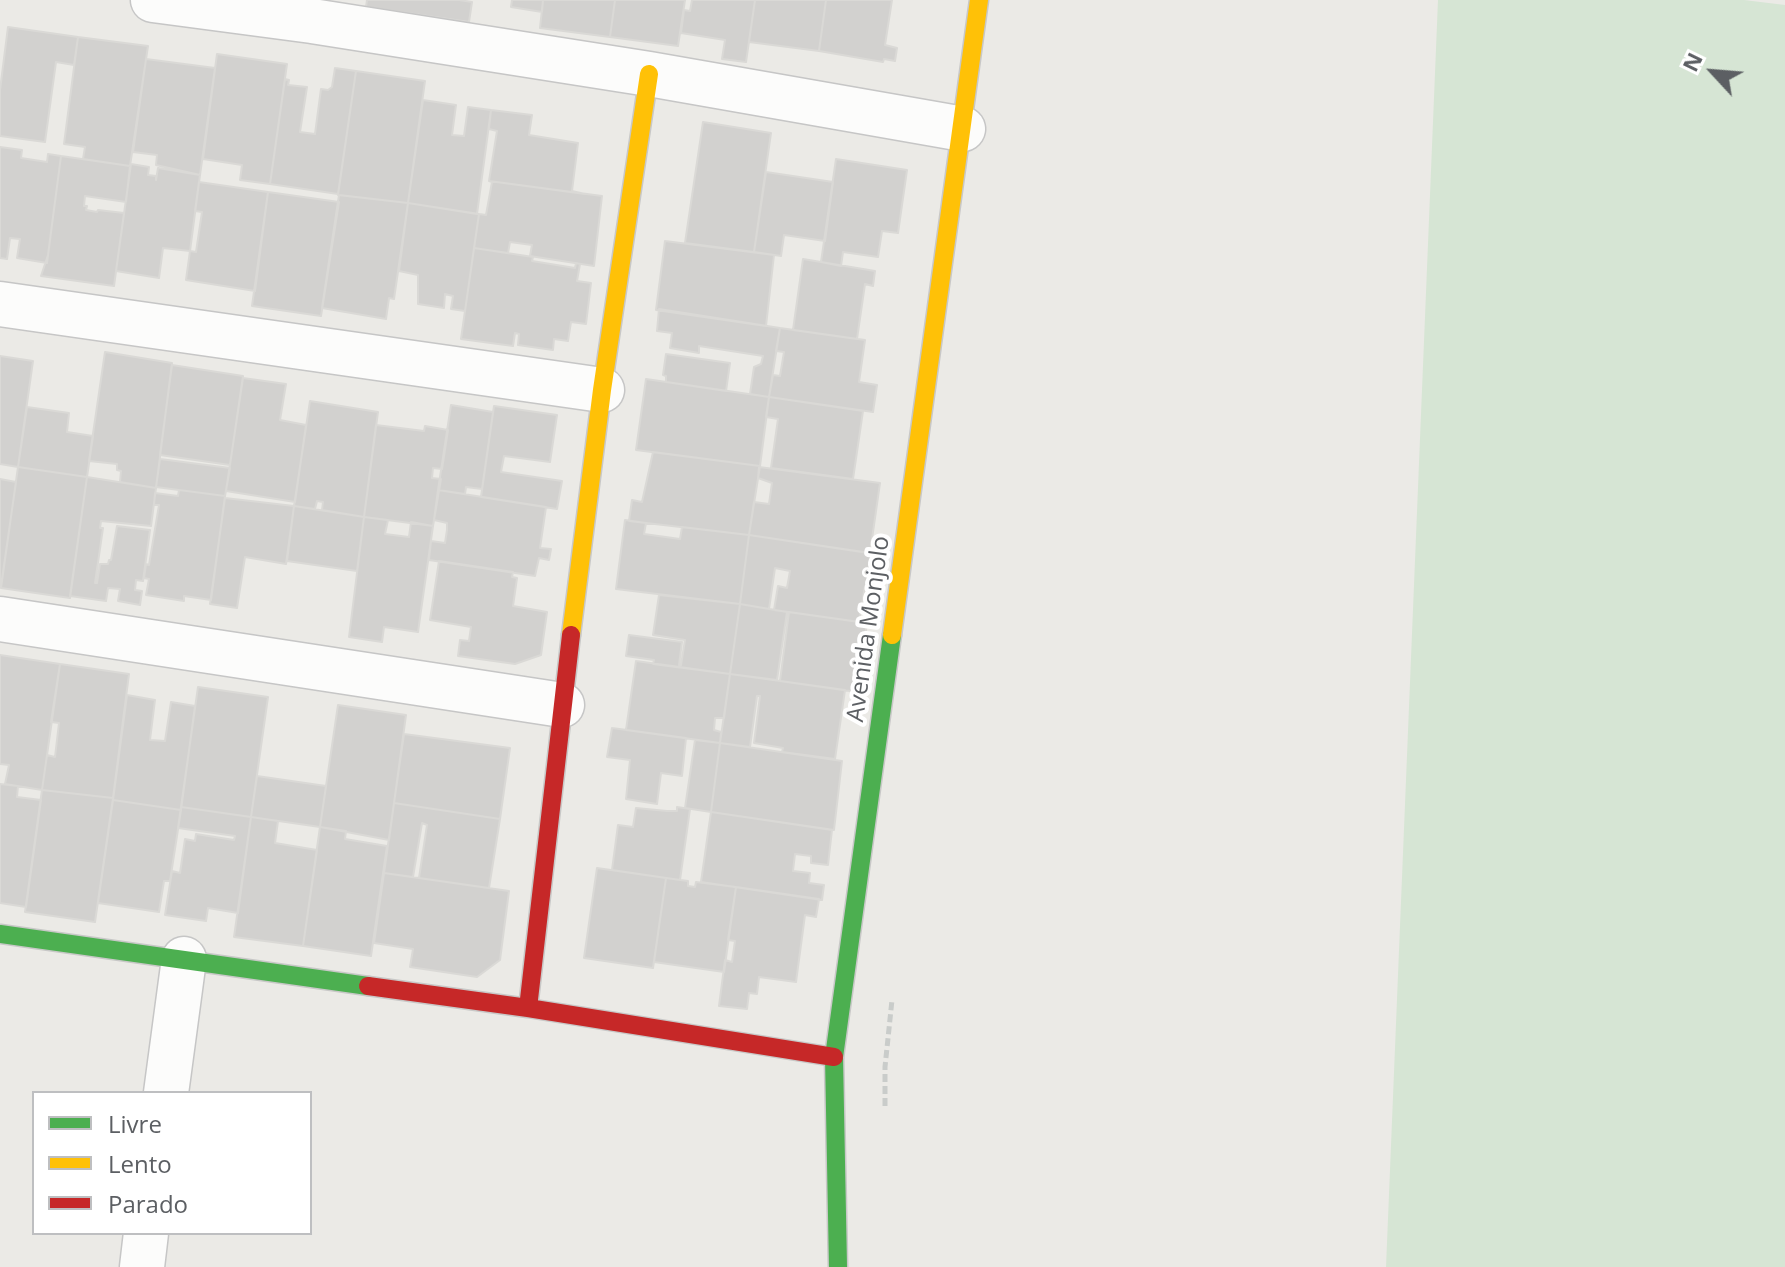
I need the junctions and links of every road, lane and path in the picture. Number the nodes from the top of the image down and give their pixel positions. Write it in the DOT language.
graph roads {
  1 [pos="153,0"];
  2 [pos="979,0"];
  3 [pos="314,10"];
  4 [pos="649,74"];
  5 [pos="963,129"];
  6 [pos="0,304"];
  7 [pos="602,390"];
  8 [pos="0,619"];
  9 [pos="562,705"];
  10 [pos="0,934"];
  11 [pos="184,959"];
  12 [pos="528,1008"];
  13 [pos="834,1057"];
  14 [pos="166,1091"];
  15 [pos="146,1235"];
  16 [pos="142,1267"];
  17 [pos="838,1267"];
  1 -- 3 [label="street"];
  2 -- 5 [label="street, Avenida Monjolo"];
  3 -- 4 [label="street"];
  4 -- 5 [label="street"];
  4 -- 7 [label="street"];
  5 -- 13 [label="street, Avenida Monjolo"];
  6 -- 7 [label="street"];
  7 -- 9 [label="street"];
  8 -- 9 [label="street"];
  9 -- 12 [label="street"];
  10 -- 11 [label="street"];
  11 -- 12 [label="street"];
  11 -- 14 [label="street"];
  12 -- 13 [label="street"];
  13 -- 17 [label="street, Avenida Monjolo"];
  15 -- 16 [label="street"];
}
